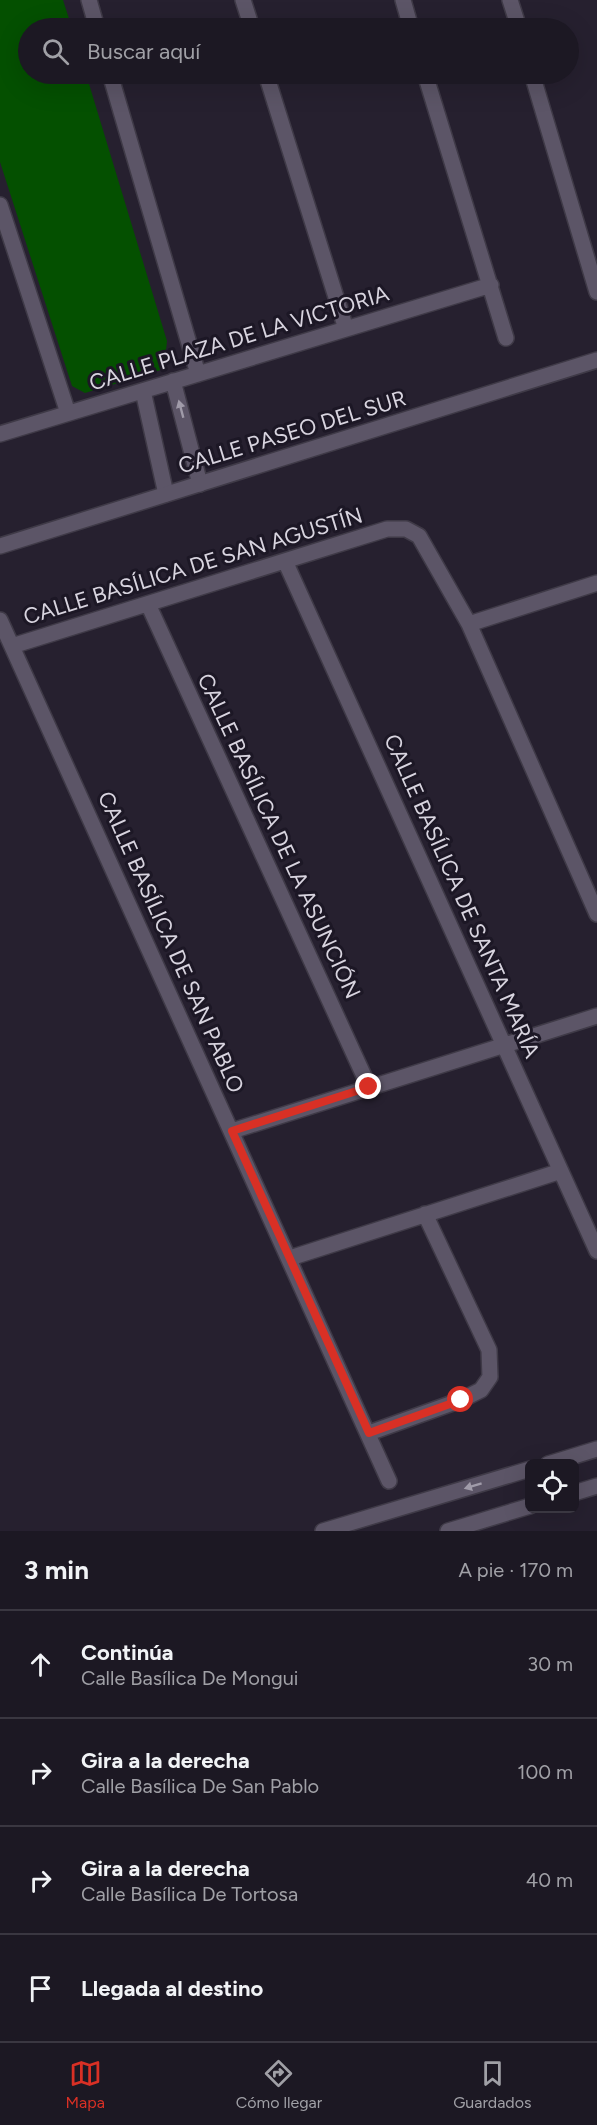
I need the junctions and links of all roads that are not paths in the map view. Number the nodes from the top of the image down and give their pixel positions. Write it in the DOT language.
graph roads {
  1 [pos="88,0"];
  2 [pos="243,0"];
  3 [pos="403,0"];
  4 [pos="510,0"];
  5 [pos="94,18"];
  6 [pos="249,18"];
  7 [pos="408,18"];
  8 [pos="516,18"];
  9 [pos="113,84"];
  10 [pos="269,84"];
  11 [pos="428,84"];
  12 [pos="535,84"];
  13 [pos="0,205"];
  14 [pos="491,285"];
  15 [pos="597,292"];
  16 [pos="346,329"];
  17 [pos="506,339"];
  18 [pos="597,360"];
  19 [pos="198,374"];
  20 [pos="173,381"];
  21 [pos="143,391"];
  22 [pos="68,413"];
  23 [pos="0,434"];
  24 [pos="200,484"];
  25 [pos="166,494"];
  26 [pos="0,546"];
  27 [pos="285,561"];
  28 [pos="597,583"];
  29 [pos="148,604"];
  30 [pos="0,620"];
  31 [pos="469,624"];
  32 [pos="12,646"];
  33 [pos="597,914"];
  34 [pos="597,1016"];
  35 [pos="506,1045"];
  36 [pos="369,1087"];
  37 [pos="232,1131"];
  38 [pos="561,1171"];
  39 [pos="425,1214"];
  40 [pos="597,1251"];
  41 [pos="290,1258"];
  42 [pos="369,1433"];
  43 [pos="597,1449"];
  44 [pos="564,1459"];
  45 [pos="525,1470"];
  46 [pos="388,1480"];
  47 [pos="597,1486"];
  48 [pos="579,1491"];
  49 [pos="525,1508"];
  50 [pos="323,1531"];
  51 [pos="448,1531"];
  1 -- 5 [label="street"];
  2 -- 6 [label="street"];
  3 -- 7 [label="street"];
  4 -- 8 [label="street"];
  9 -- 19 [label="street"];
  10 -- 16 [label="street"];
  11 -- 14 [label="street"];
  12 -- 15 [label="street"];
  13 -- 22 [label="street"];
  14 -- 16 [label="street, CALLE PLAZA DE LA VICTORIA"];
  14 -- 17 [label="street"];
  16 -- 19 [label="street, CALLE PLAZA DE LA VICTORIA"];
  18 -- 24 [label="street, CALLE PASEO DEL SUR"];
  19 -- 20 [label="street, CALLE PLAZA DE LA VICTORIA"];
  20 -- 21 [label="street, CALLE PLAZA DE LA VICTORIA"];
  24 -- 20 [label="street, one-way"];
  21 -- 22 [label="street, CALLE PLAZA DE LA VICTORIA"];
  21 -- 25 [label="street"];
  22 -- 23 [label="street, CALLE PLAZA DE LA VICTORIA"];
  24 -- 25 [label="street, CALLE PASEO DEL SUR"];
  25 -- 26 [label="street, CALLE PASEO DEL SUR"];
  27 -- 29 [label="street, CALLE BASÍLICA DE SAN AGUSTÍN"];
  27 -- 31 [label="street, CALLE BASÍLICA DE SAN AGUSTÍN"];
  27 -- 35 [label="street, CALLE BASÍLICA DE SANTA MARÍA"];
  28 -- 31 [label="street"];
  29 -- 32 [label="street, CALLE BASÍLICA DE SAN AGUSTÍN"];
  29 -- 36 [label="street, CALLE BASÍLICA DE LA ASUNCIÓN"];
  30 -- 32 [label="street, CALLE BASÍLICA DE SAN PABLO"];
  31 -- 33 [label="street"];
  32 -- 37 [label="street, CALLE BASÍLICA DE SAN PABLO"];
  34 -- 35 [label="street"];
  35 -- 36 [label="street"];
  35 -- 38 [label="street, CALLE BASÍLICA DE SANTA MARÍA"];
  36 -- 37 [label="street"];
  37 -- 41 [label="street, CALLE BASÍLICA DE SAN PABLO"];
  38 -- 39 [label="street"];
  38 -- 40 [label="street, CALLE BASÍLICA DE SANTA MARÍA"];
  39 -- 41 [label="street"];
  39 -- 42 [label="street"];
  41 -- 42 [label="street, CALLE BASÍLICA DE SAN PABLO"];
  42 -- 46 [label="street, CALLE BASÍLICA DE SAN PABLO"];
  43 -- 44 [label="street"];
  45 -- 50 [label="street, one-way"];
  47 -- 48 [label="street"];
  49 -- 51 [label="street"];
}
